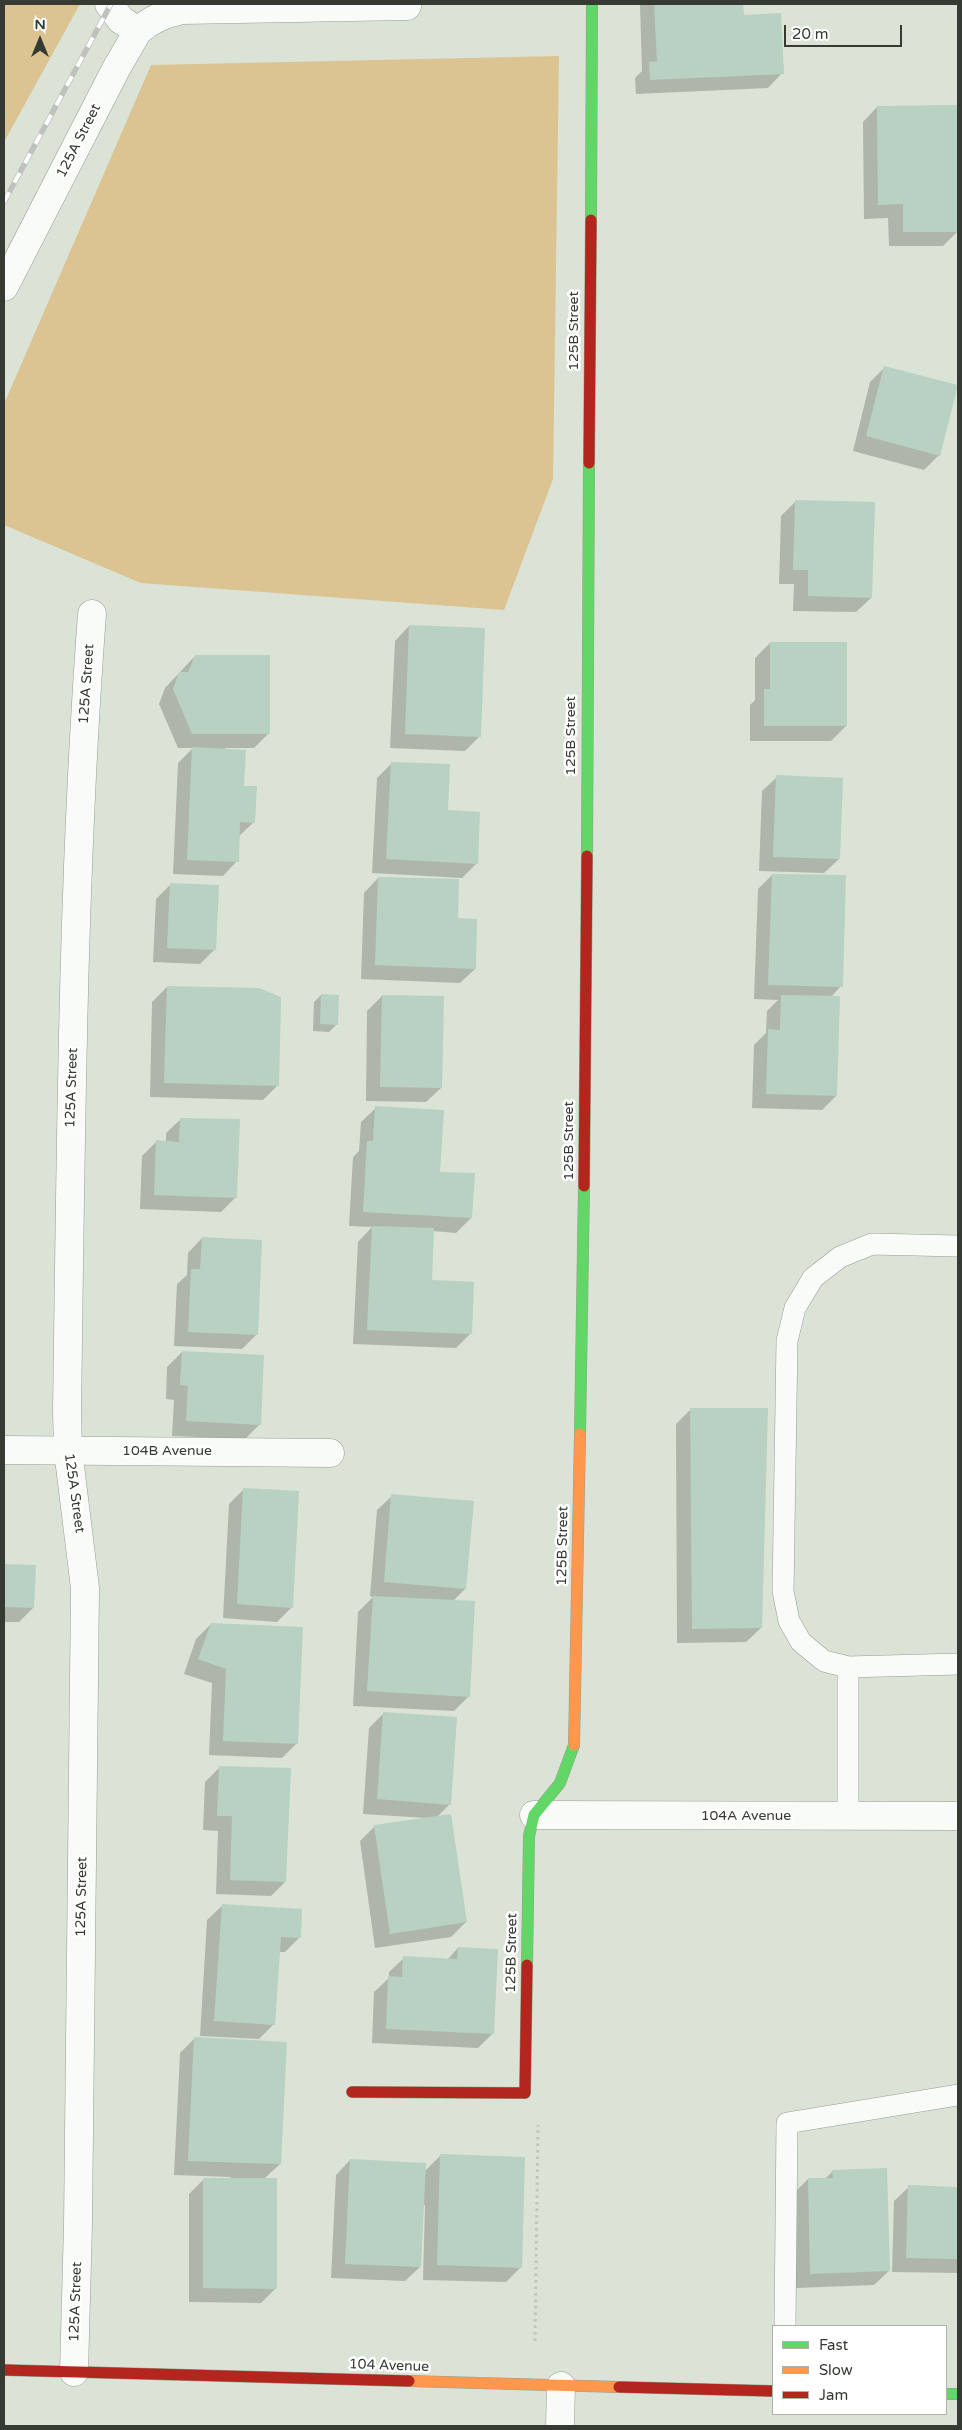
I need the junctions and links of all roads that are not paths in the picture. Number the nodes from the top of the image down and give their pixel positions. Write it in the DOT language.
graph roads {
  1 [pos="110,4"];
  2 [pos="592,4"];
  3 [pos="407,6"];
  4 [pos="138,31"];
  5 [pos="4,287"];
  6 [pos="92,614"];
  7 [pos="958,1246"];
  8 [pos="4,1450"];
  9 [pos="68,1450"];
  10 [pos="330,1453"];
  11 [pos="958,1664"];
  12 [pos="848,1667"];
  13 [pos="534,1815"];
  14 [pos="848,1816"];
  15 [pos="958,1816"];
  16 [pos="352,2092"];
  17 [pos="958,2095"];
  18 [pos="786,2325"];
  19 [pos="4,2370"];
  20 [pos="74,2372"];
  21 [pos="561,2386"];
  22 [pos="772,2391"];
  23 [pos="560,2426"];
  1 -- 4 [label="street"];
  2 -- 13 [label="street, 125B Street"];
  3 -- 4 [label="street"];
  4 -- 5 [label="street, 125A Street"];
  6 -- 9 [label="street, 125A Street"];
  7 -- 12 [label="lane"];
  8 -- 9 [label="street, 104B Avenue"];
  9 -- 10 [label="street, 104B Avenue"];
  9 -- 20 [label="street, 125A Street"];
  11 -- 12 [label="lane"];
  12 -- 14 [label="lane"];
  13 -- 14 [label="street, 104A Avenue"];
  13 -- 16 [label="street, 125B Street"];
  14 -- 15 [label="street, 104A Avenue"];
  17 -- 18 [label="lane"];
  19 -- 20 [label="street, 104 Avenue"];
  20 -- 21 [label="street, 104 Avenue"];
  21 -- 22 [label="street, 104 Avenue"];
  21 -- 23 [label="street"];
}
